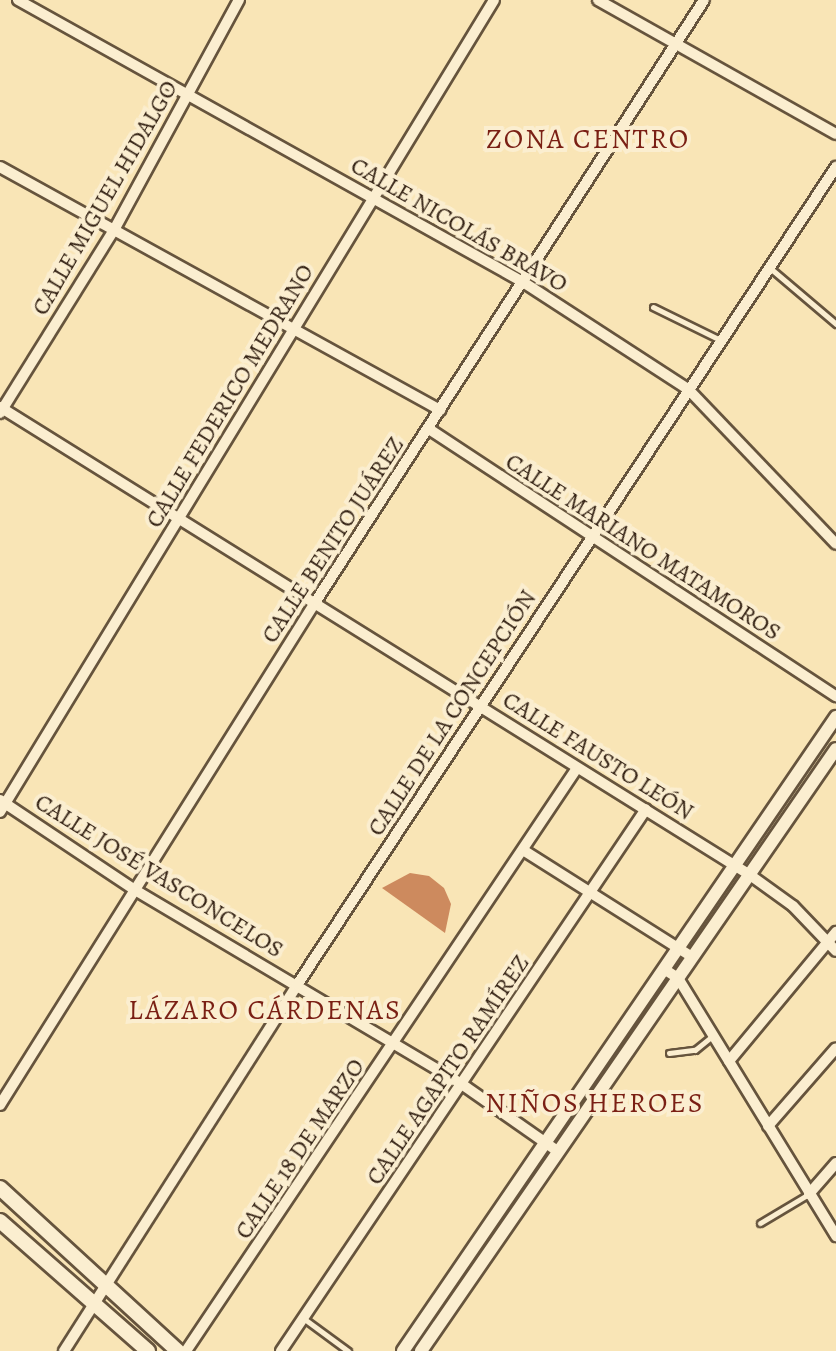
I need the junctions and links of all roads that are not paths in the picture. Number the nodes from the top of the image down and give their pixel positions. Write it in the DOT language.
graph roads {
  1 [pos="18,0"];
  2 [pos="239,0"];
  3 [pos="494,0"];
  4 [pos="598,0"];
  5 [pos="704,0"];
  6 [pos="676,44"];
  7 [pos="189,94"];
  8 [pos="836,134"];
  9 [pos="0,167"];
  10 [pos="836,167"];
  11 [pos="375,198"];
  12 [pos="114,230"];
  13 [pos="770,267"];
  14 [pos="523,282"];
  15 [pos="653,307"];
  16 [pos="836,324"];
  17 [pos="291,330"];
  18 [pos="721,340"];
  19 [pos="688,389"];
  20 [pos="1,410"];
  21 [pos="440,410"];
  22 [pos="429,429"];
  23 [pos="181,518"];
  24 [pos="591,538"];
  25 [pos="836,544"];
  26 [pos="316,601"];
  27 [pos="836,696"];
  28 [pos="479,706"];
  29 [pos="836,717"];
  30 [pos="836,749"];
  31 [pos="577,768"];
  32 [pos="2,805"];
  33 [pos="646,809"];
  34 [pos="523,850"];
  35 [pos="735,866"];
  36 [pos="750,875"];
  37 [pos="135,890"];
  38 [pos="592,892"];
  39 [pos="832,936"];
  40 [pos="678,948"];
  41 [pos="836,951"];
  42 [pos="692,957"];
  43 [pos="664,969"];
  44 [pos="678,978"];
  45 [pos="297,985"];
  46 [pos="713,1035"];
  47 [pos="394,1046"];
  48 [pos="836,1048"];
  49 [pos="669,1053"];
  50 [pos="729,1061"];
  51 [pos="463,1085"];
  52 [pos="0,1105"];
  53 [pos="768,1126"];
  54 [pos="543,1142"];
  55 [pos="556,1150"];
  56 [pos="836,1163"];
  57 [pos="0,1188"];
  58 [pos="809,1194"];
  59 [pos="0,1221"];
  60 [pos="760,1223"];
  61 [pos="836,1236"];
  62 [pos="108,1284"];
  63 [pos="96,1301"];
  64 [pos="303,1318"];
  65 [pos="64,1351"];
  66 [pos="148,1351"];
  67 [pos="178,1351"];
  68 [pos="186,1351"];
  69 [pos="281,1351"];
  70 [pos="348,1351"];
  71 [pos="403,1351"];
  72 [pos="421,1351"];
  1 -- 7 [label="street, CALLE NICOLÁS BRAVO"];
  2 -- 7 [label="street, CALLE MIGUEL HIDALGO"];
  3 -- 11 [label="street, CALLE FEDERICO MEDRANO"];
  4 -- 6 [label="street"];
  5 -- 6 [label="street, CALLE BENITO JUÁREZ"];
  6 -- 8 [label="street"];
  6 -- 14 [label="street, CALLE BENITO JUÁREZ"];
  7 -- 11 [label="street, CALLE NICOLÁS BRAVO"];
  7 -- 12 [label="street, CALLE MIGUEL HIDALGO"];
  9 -- 12 [label="street"];
  10 -- 13 [label="street, CALLE DE LA CONCEPCIÓN"];
  11 -- 14 [label="street, CALLE NICOLÁS BRAVO"];
  11 -- 17 [label="street, CALLE FEDERICO MEDRANO"];
  12 -- 17 [label="street"];
  12 -- 20 [label="street, CALLE MIGUEL HIDALGO"];
  13 -- 16 [label="lane"];
  13 -- 18 [label="street, CALLE DE LA CONCEPCIÓN"];
  14 -- 19 [label="street, CALLE NICOLÁS BRAVO"];
  14 -- 21 [label="street, CALLE BENITO JUÁREZ"];
  15 -- 18 [label="lane"];
  17 -- 21 [label="street"];
  17 -- 23 [label="street, CALLE FEDERICO MEDRANO"];
  18 -- 19 [label="street, CALLE DE LA CONCEPCIÓN"];
  19 -- 24 [label="street, CALLE DE LA CONCEPCIÓN"];
  19 -- 25 [label="street, CALLE NICOLÁS BRAVO"];
  20 -- 23 [label="street, CALLE FAUSTO LEÓN"];
  21 -- 22 [label="street, CALLE BENITO JUÁREZ"];
  22 -- 24 [label="street, CALLE MARIANO MATAMOROS"];
  22 -- 26 [label="street, CALLE BENITO JUÁREZ"];
  23 -- 26 [label="street, CALLE FAUSTO LEÓN"];
  23 -- 32 [label="street, CALLE FEDERICO MEDRANO"];
  24 -- 27 [label="street, CALLE MARIANO MATAMOROS"];
  24 -- 28 [label="street, CALLE DE LA CONCEPCIÓN"];
  26 -- 28 [label="street, CALLE FAUSTO LEÓN"];
  26 -- 37 [label="street, CALLE BENITO JUÁREZ"];
  28 -- 31 [label="street, CALLE FAUSTO LEÓN"];
  28 -- 45 [label="street, CALLE DE LA CONCEPCIÓN"];
  29 -- 35 [label="street"];
  30 -- 36 [label="street"];
  31 -- 33 [label="street, CALLE FAUSTO LEÓN"];
  31 -- 34 [label="street, CALLE 18 DE MARZO"];
  32 -- 37 [label="street, CALLE JOSÉ VASCONCELOS"];
  33 -- 35 [label="street, CALLE FAUSTO LEÓN"];
  33 -- 38 [label="street, CALLE AGAPITO RAMÍREZ"];
  34 -- 38 [label="street"];
  34 -- 47 [label="street, CALLE 18 DE MARZO"];
  35 -- 36 [label="street, CALLE FAUSTO LEÓN"];
  35 -- 40 [label="street"];
  36 -- 39 [label="street, CALLE FAUSTO LEÓN"];
  36 -- 42 [label="street"];
  37 -- 45 [label="street, CALLE JOSÉ VASCONCELOS"];
  37 -- 52 [label="street, CALLE BENITO JUÁREZ"];
  38 -- 40 [label="street"];
  38 -- 51 [label="street, CALLE AGAPITO RAMÍREZ"];
  39 -- 41 [label="street, CALLE FAUSTO LEÓN"];
  39 -- 50 [label="street"];
  40 -- 42 [label="street"];
  40 -- 43 [label="street"];
  42 -- 44 [label="street"];
  43 -- 44 [label="street"];
  43 -- 54 [label="street"];
  44 -- 46 [label="street"];
  44 -- 55 [label="street"];
  45 -- 47 [label="street, CALLE JOSÉ VASCONCELOS"];
  45 -- 62 [label="street, CALLE DE LA CONCEPCIÓN"];
  46 -- 49 [label="lane"];
  46 -- 50 [label="street"];
  47 -- 51 [label="street, CALLE JOSÉ VASCONCELOS"];
  47 -- 68 [label="street, CALLE 18 DE MARZO"];
  48 -- 53 [label="street"];
  50 -- 53 [label="street"];
  51 -- 54 [label="street, CALLE JOSÉ VASCONCELOS"];
  51 -- 64 [label="street, CALLE AGAPITO RAMÍREZ"];
  53 -- 58 [label="street"];
  54 -- 55 [label="street, CALLE JOSÉ VASCONCELOS"];
  54 -- 71 [label="street"];
  55 -- 72 [label="street"];
  56 -- 58 [label="street"];
  57 -- 62 [label="main road"];
  58 -- 60 [label="lane"];
  58 -- 61 [label="street"];
  59 -- 63 [label="main road"];
  62 -- 63 [label="street, CALLE DE LA CONCEPCIÓN"];
  62 -- 67 [label="main road"];
  63 -- 65 [label="street, CALLE DE LA CONCEPCIÓN"];
  63 -- 66 [label="main road"];
  64 -- 69 [label="street, CALLE AGAPITO RAMÍREZ"];
  64 -- 70 [label="lane"];
}
